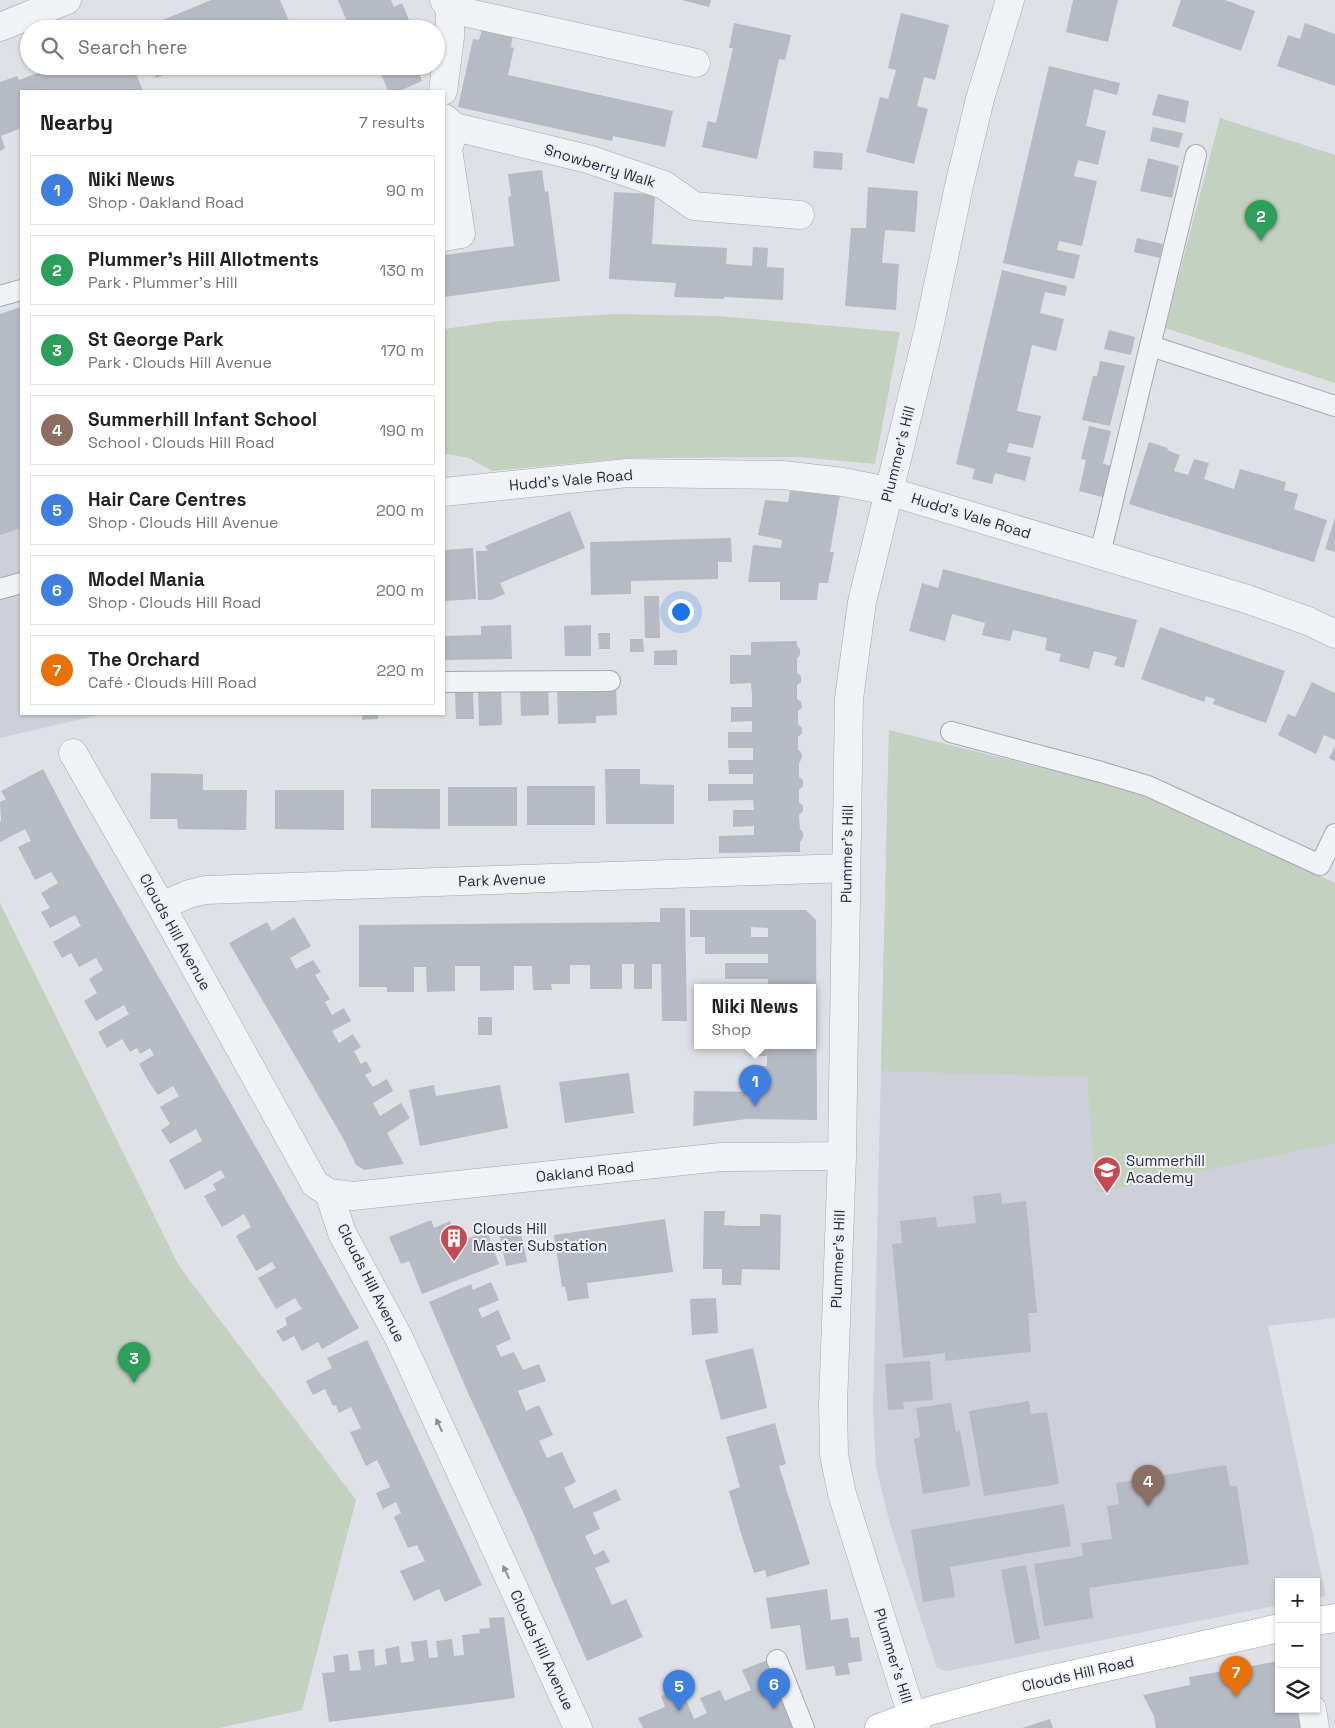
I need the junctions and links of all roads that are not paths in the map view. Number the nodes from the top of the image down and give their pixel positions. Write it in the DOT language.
graph roads {
  1 [pos="67,0"];
  2 [pos="1010,0"];
  3 [pos="447,4"];
  4 [pos="0,27"];
  5 [pos="696,63"];
  6 [pos="443,90"];
  7 [pos="449,122"];
  8 [pos="1196,155"];
  9 [pos="800,215"];
  10 [pos="445,237"];
  11 [pos="20,290"];
  12 [pos="0,296"];
  13 [pos="1150,346"];
  14 [pos="1335,406"];
  15 [pos="445,492"];
  16 [pos="888,492"];
  17 [pos="1100,554"];
  18 [pos="20,583"];
  19 [pos="0,589"];
  20 [pos="1335,634"];
  21 [pos="610,681"];
  22 [pos="445,682"];
  23 [pos="951,732"];
  24 [pos="73,753"];
  25 [pos="1335,834"];
  26 [pos="846,868"];
  27 [pos="161,906"];
  28 [pos="842,1156"];
  29 [pos="329,1193"];
  30 [pos="1335,1618"];
  31 [pos="1320,1620"];
  32 [pos="1275,1629"];
  33 [pos="777,1660"];
  34 [pos="1313,1713"];
  35 [pos="914,1722"];
  36 [pos="578,1728"];
  37 [pos="804,1728"];
  38 [pos="879,1728"];
  39 [pos="1315,1728"];
  1 -- 4 [label="street"];
  2 -- 16 [label="street, Plummer's Hill"];
  3 -- 5 [label="street"];
  3 -- 6 [label="street"];
  7 -- 9 [label="street, Snowberry Walk"];
  7 -- 10 [label="street, Snowberry Walk"];
  8 -- 13 [label="lane"];
  11 -- 12 [label="lane"];
  13 -- 14 [label="lane"];
  13 -- 17 [label="lane"];
  15 -- 16 [label="street, Hudd's Vale Road"];
  16 -- 17 [label="street, Hudd's Vale Road"];
  16 -- 26 [label="street, Plummer's Hill"];
  17 -- 20 [label="street, Hudd's Vale Road"];
  18 -- 19 [label="lane"];
  21 -- 22 [label="lane"];
  23 -- 25 [label="lane"];
  24 -- 27 [label="street, Clouds Hill Avenue"];
  26 -- 27 [label="street, Park Avenue"];
  26 -- 28 [label="street, Plummer's Hill"];
  27 -- 29 [label="street, Clouds Hill Avenue"];
  28 -- 29 [label="street, Oakland Road"];
  28 -- 35 [label="street, Plummer's Hill"];
  36 -- 29 [label="street, Clouds Hill Avenue, one-way"];
  30 -- 31 [label="main road"];
  32 -- 35 [label="main road, Clouds Hill Road"];
  33 -- 37 [label="lane"];
  34 -- 39 [label="street"];
  35 -- 38 [label="main road, Clouds Hill Road"];
}
